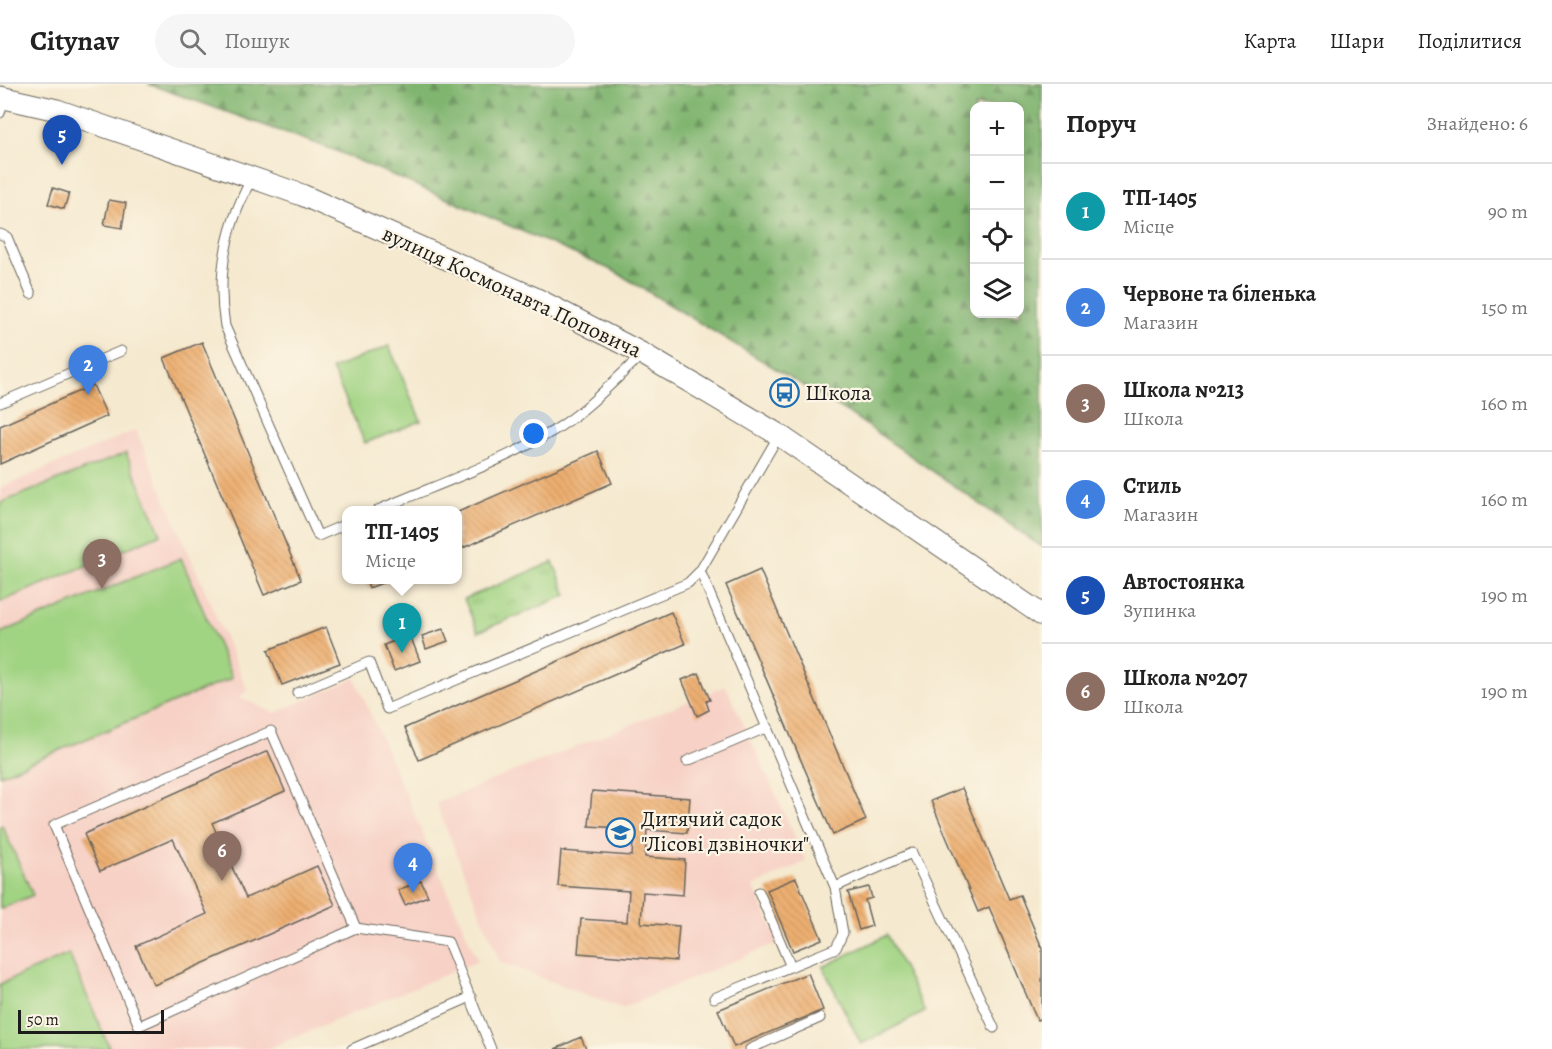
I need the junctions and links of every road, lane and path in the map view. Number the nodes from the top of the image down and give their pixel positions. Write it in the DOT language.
graph roads {
  1 [pos="1,103"];
  2 [pos="252,177"];
  3 [pos="0,234"];
  4 [pos="31,294"];
  5 [pos="120,351"];
  6 [pos="643,354"];
  7 [pos="0,403"];
  8 [pos="779,435"];
  9 [pos="387,506"];
  10 [pos="342,526"];
  11 [pos="700,571"];
  12 [pos="1042,615"];
  13 [pos="297,693"];
  14 [pos="768,727"];
  15 [pos="687,761"];
  16 [pos="835,886"];
  17 [pos="759,892"];
  18 [pos="356,928"];
  19 [pos="791,967"];
  20 [pos="471,997"];
  21 [pos="714,998"];
  22 [pos="820,1018"];
  23 [pos="994,1028"];
  24 [pos="352,1049"];
  25 [pos="491,1049"];
  26 [pos="750,1049"];
  1 -- 2 [label="street, вулиця Космонавта Поповича"];
  2 -- 6 [label="street, вулиця Космонавта Поповича"];
  2 -- 10 [label="lane"];
  3 -- 4 [label="lane"];
  5 -- 7 [label="lane"];
  6 -- 8 [label="street, вулиця Космонавта Поповича"];
  6 -- 9 [label="lane"];
  8 -- 11 [label="lane"];
  8 -- 12 [label="street, вулиця Космонавта Поповича"];
  11 -- 13 [label="lane"];
  11 -- 14 [label="lane"];
  14 -- 15 [label="lane"];
  14 -- 16 [label="lane"];
  16 -- 19 [label="lane"];
  16 -- 23 [label="lane"];
  17 -- 19 [label="lane"];
  18 -- 18 [label="lane"];
  18 -- 20 [label="lane"];
  19 -- 21 [label="lane"];
  20 -- 24 [label="lane"];
  20 -- 25 [label="lane"];
  22 -- 26 [label="lane"];
}
